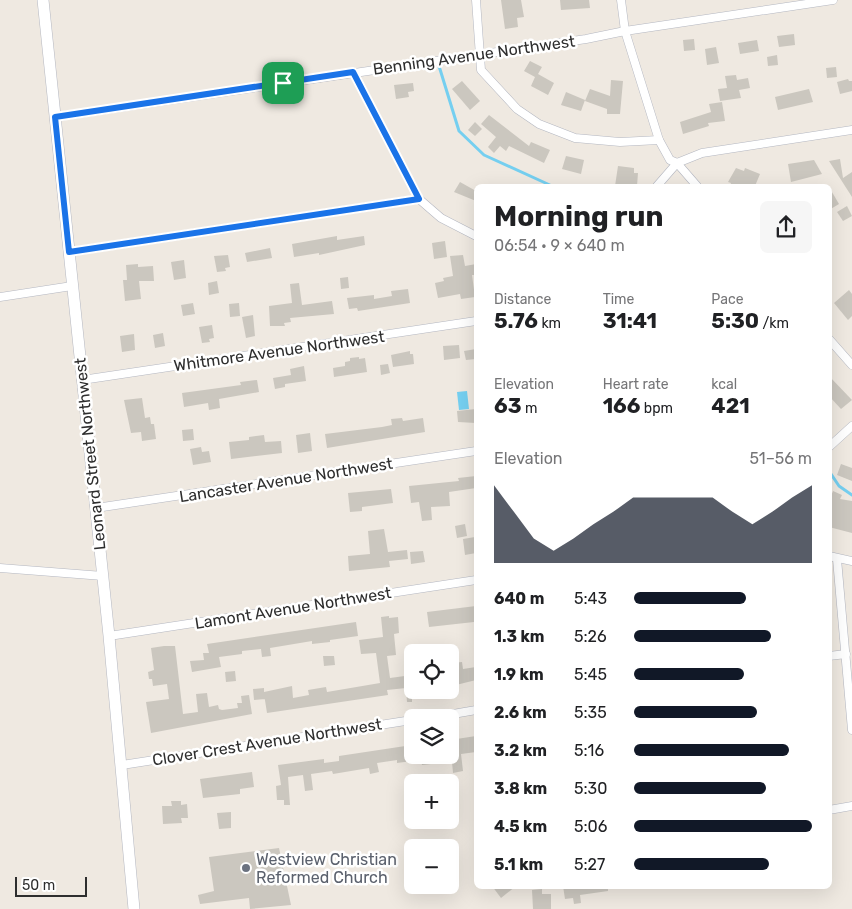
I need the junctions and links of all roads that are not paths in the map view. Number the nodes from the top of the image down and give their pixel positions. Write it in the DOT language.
graph roads {
  1 [pos="43,0"];
  2 [pos="476,0"];
  3 [pos="621,0"];
  4 [pos="834,0"];
  5 [pos="625,31"];
  6 [pos="479,54"];
  7 [pos="353,72"];
  8 [pos="55,117"];
  9 [pos="852,130"];
  10 [pos="659,140"];
  11 [pos="677,163"];
  12 [pos="659,184"];
  13 [pos="695,184"];
  14 [pos="419,199"];
  15 [pos="474,235"];
  16 [pos="69,252"];
  17 [pos="72,286"];
  18 [pos="0,297"];
  19 [pos="474,321"];
  20 [pos="832,342"];
  21 [pos="852,365"];
  22 [pos="82,380"];
  23 [pos="852,426"];
  24 [pos="832,444"];
  25 [pos="474,451"];
  26 [pos="96,508"];
  27 [pos="832,557"];
  28 [pos="837,559"];
  29 [pos="852,561"];
  30 [pos="0,568"];
  31 [pos="103,576"];
  32 [pos="474,580"];
  33 [pos="109,636"];
  34 [pos="846,654"];
  35 [pos="832,656"];
  36 [pos="474,710"];
  37 [pos="459,713"];
  38 [pos="404,721"];
  39 [pos="852,730"];
  40 [pos="122,765"];
  41 [pos="852,806"];
  42 [pos="832,809"];
  43 [pos="134,909"];
  1 -- 8 [label="main road, Leonard Street Northwest"];
  2 -- 6 [label="street"];
  3 -- 5 [label="street"];
  4 -- 5 [label="street, Benning Avenue Northwest"];
  5 -- 6 [label="street, Benning Avenue Northwest"];
  5 -- 10 [label="street"];
  6 -- 7 [label="street, Benning Avenue Northwest"];
  6 -- 10 [label="street"];
  7 -- 8 [label="street, Benning Avenue Northwest"];
  7 -- 14 [label="street"];
  8 -- 16 [label="main road, Leonard Street Northwest"];
  9 -- 11 [label="street"];
  10 -- 11 [label="street"];
  11 -- 12 [label="street"];
  11 -- 13 [label="street"];
  14 -- 15 [label="street"];
  14 -- 16 [label="street"];
  16 -- 17 [label="main road, Leonard Street Northwest"];
  17 -- 18 [label="street"];
  17 -- 22 [label="main road, Leonard Street Northwest"];
  19 -- 22 [label="street, Whitmore Avenue Northwest"];
  20 -- 21 [label="street"];
  22 -- 26 [label="main road, Leonard Street Northwest"];
  23 -- 24 [label="street"];
  25 -- 26 [label="street, Lancaster Avenue Northwest"];
  26 -- 31 [label="main road, Leonard Street Northwest"];
  27 -- 28 [label="street"];
  28 -- 29 [label="street"];
  28 -- 34 [label="street"];
  30 -- 31 [label="street"];
  31 -- 33 [label="main road, Leonard Street Northwest"];
  32 -- 33 [label="street, Lamont Avenue Northwest"];
  33 -- 40 [label="main road, Leonard Street Northwest"];
  34 -- 35 [label="street"];
  34 -- 39 [label="street"];
  36 -- 37 [label="street"];
  38 -- 40 [label="street, Clover Crest Avenue Northwest"];
  40 -- 43 [label="main road, Leonard Street Northwest"];
  41 -- 42 [label="street"];
}
